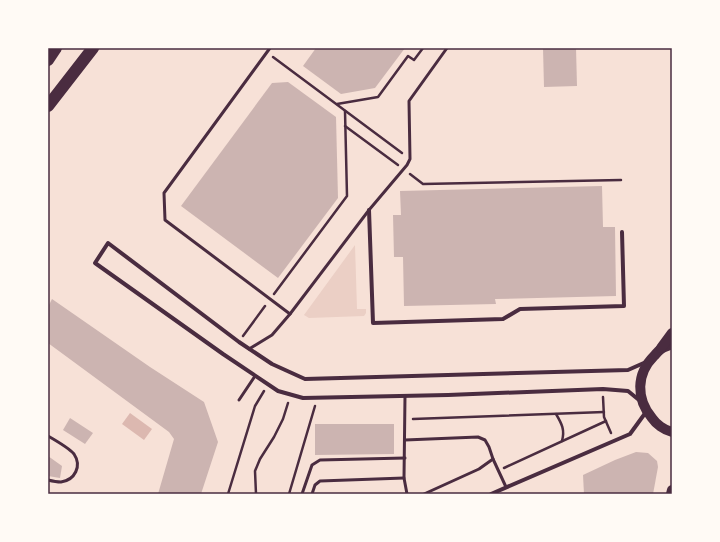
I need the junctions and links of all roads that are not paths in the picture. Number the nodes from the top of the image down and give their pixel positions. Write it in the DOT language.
graph roads {
  1 [pos="56,48"];
  2 [pos="93,48"];
  3 [pos="270,48"];
  4 [pos="447,48"];
  5 [pos="48,60"];
  6 [pos="48,106"];
  7 [pos="368,210"];
  8 [pos="622,232"];
  9 [pos="290,314"];
  10 [pos="672,333"];
  11 [pos="672,344"];
  12 [pos="249,349"];
  13 [pos="660,350"];
  14 [pos="648,361"];
  15 [pos="255,376"];
  16 [pos="405,396"];
  17 [pos="239,400"];
  18 [pos="641,401"];
  19 [pos="646,411"];
  20 [pos="671,434"];
  21 [pos="48,436"];
  22 [pos="405,440"];
  23 [pos="405,458"];
  24 [pos="493,459"];
  25 [pos="404,478"];
  26 [pos="48,480"];
  27 [pos="506,487"];
  28 [pos="672,490"];
  29 [pos="302,494"];
  30 [pos="312,494"];
  31 [pos="407,494"];
  32 [pos="424,494"];
  33 [pos="491,494"];
  34 [pos="671,494"];
  1 -- 5 [label="highway"];
  2 -- 6 [label="highway"];
  3 -- 9 [label="lane"];
  4 -- 7 [label="lane"];
  7 -- 8 [label="street"];
  7 -- 9 [label="lane"];
  9 -- 12 [label="lane"];
  10 -- 13 [label="main road"];
  11 -- 13 [label="main road"];
  12 -- 14 [label="street"];
  12 -- 15 [label="street"];
  13 -- 14 [label="main road"];
  14 -- 18 [label="main road"];
  15 -- 16 [label="street"];
  15 -- 17 [label="lane"];
  16 -- 18 [label="street"];
  16 -- 22 [label="lane"];
  18 -- 19 [label="main road"];
  19 -- 20 [label="main road"];
  19 -- 27 [label="street"];
  21 -- 26 [label="lane"];
  22 -- 23 [label="lane"];
  22 -- 24 [label="lane"];
  23 -- 25 [label="lane"];
  23 -- 29 [label="lane"];
  24 -- 27 [label="lane"];
  24 -- 32 [label="lane"];
  25 -- 30 [label="lane"];
  25 -- 31 [label="lane"];
  27 -- 33 [label="street"];
  28 -- 34 [label="main road"];
}
